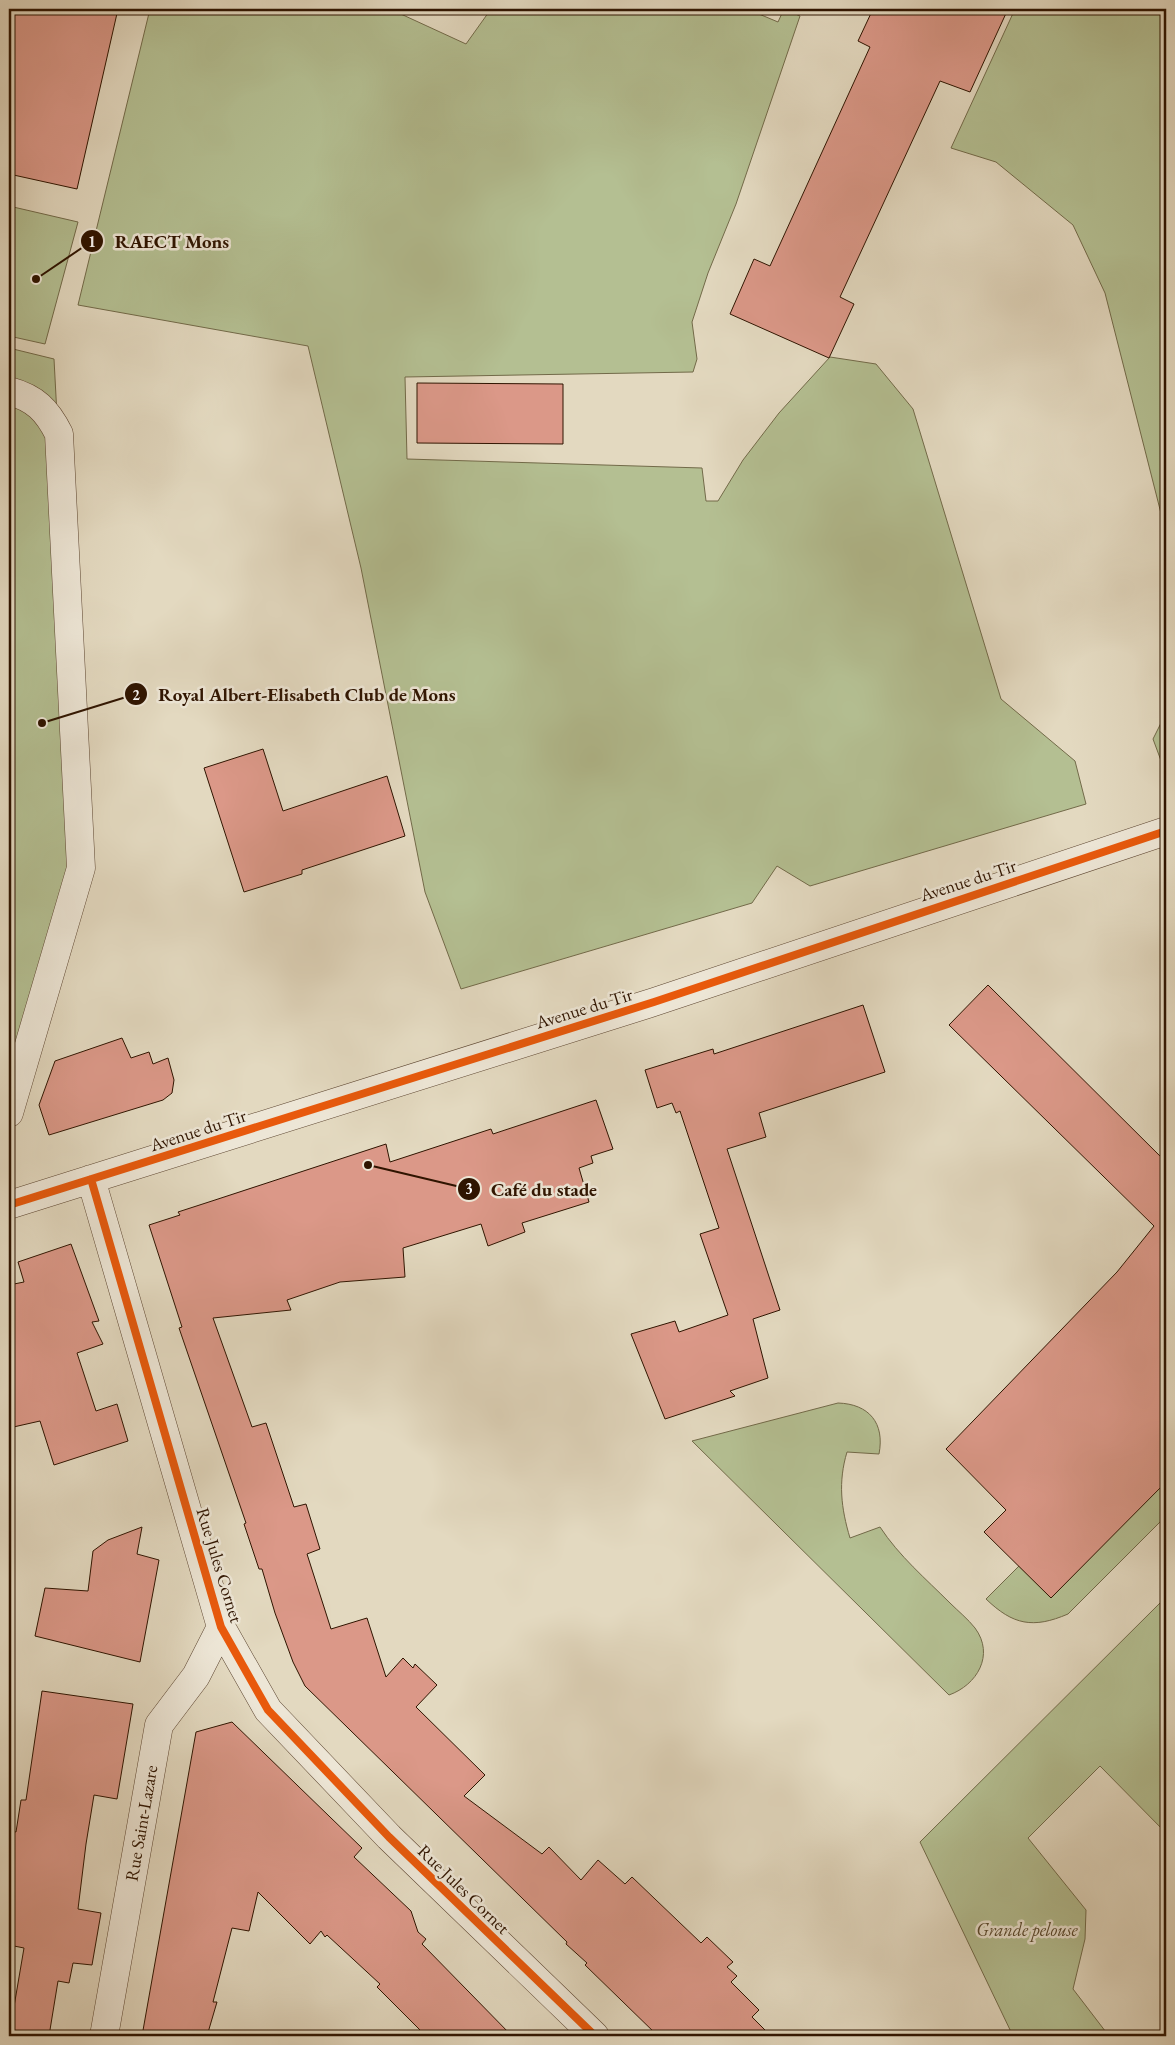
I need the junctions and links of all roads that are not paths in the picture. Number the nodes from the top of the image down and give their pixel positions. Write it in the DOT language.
graph roads {
  1 [pos="9,391"];
  2 [pos="1166,831"];
  3 [pos="9,1113"];
  4 [pos="92,1179"];
  5 [pos="9,1205"];
  6 [pos="221,1627"];
  7 [pos="104,2036"];
  8 [pos="595,2036"];
  1 -- 3 [label="street"];
  2 -- 4 [label="street, Avenue du Tir"];
  4 -- 5 [label="street, Avenue du Tir"];
  4 -- 6 [label="street, Rue Jules Cornet"];
  6 -- 7 [label="street, Rue Saint-Lazare"];
  6 -- 8 [label="street, Rue Jules Cornet"];
}
